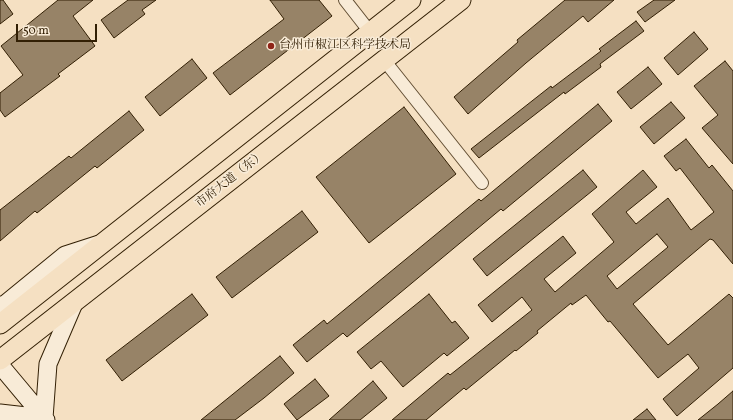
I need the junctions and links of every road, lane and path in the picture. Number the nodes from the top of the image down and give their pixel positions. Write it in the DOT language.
graph roads {
  1 [pos="346,0"];
  2 [pos="411,0"];
  3 [pos="461,0"];
  4 [pos="370,32"];
  5 [pos="384,60"];
  6 [pos="482,183"];
  7 [pos="103,243"];
  8 [pos="75,301"];
  9 [pos="0,305"];
  10 [pos="0,324"];
  11 [pos="0,360"];
  12 [pos="0,365"];
  13 [pos="0,413"];
  14 [pos="45,419"];
  1 -- 4 [label="street"];
  2 -- 4 [label="main road"];
  3 -- 5 [label="main road, 市府大道（东）"];
  4 -- 7 [label="main road"];
  5 -- 6 [label="street"];
  5 -- 8 [label="main road, 市府大道（东）"];
  7 -- 9 [label="street"];
  7 -- 10 [label="main road"];
  8 -- 11 [label="main road, 市府大道（东）"];
  8 -- 14 [label="street"];
  12 -- 14 [label="street"];
  13 -- 14 [label="street"];
}
